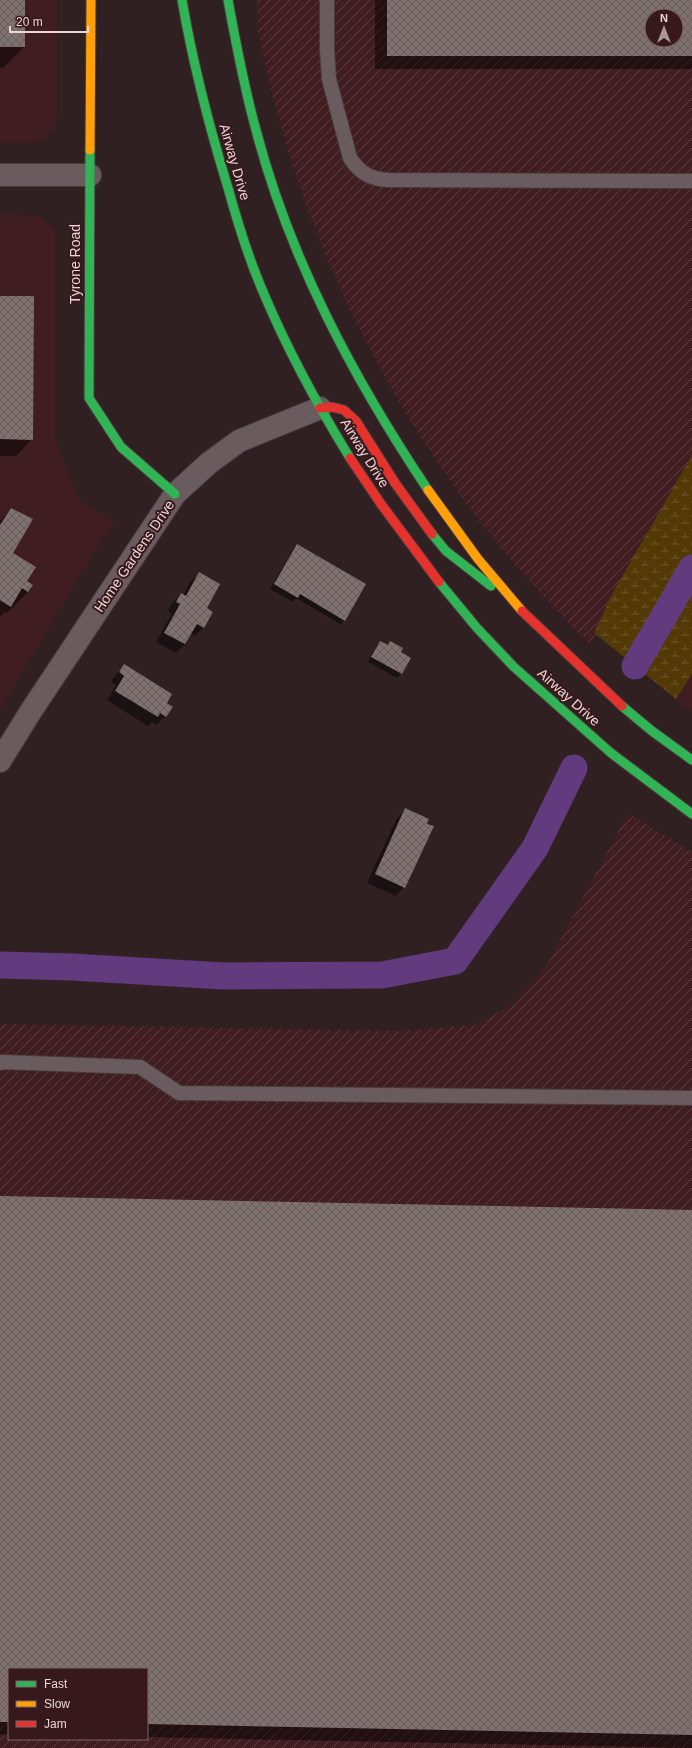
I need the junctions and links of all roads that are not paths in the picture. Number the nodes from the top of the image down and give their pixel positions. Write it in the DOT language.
graph roads {
  1 [pos="92,0"];
  2 [pos="182,0"];
  3 [pos="228,0"];
  4 [pos="327,0"];
  5 [pos="0,175"];
  6 [pos="90,175"];
  7 [pos="692,181"];
  8 [pos="320,408"];
  9 [pos="175,494"];
  10 [pos="512,600"];
  11 [pos="692,760"];
  12 [pos="0,761"];
  13 [pos="692,814"];
  14 [pos="0,1063"];
  15 [pos="692,1098"];
  1 -- 6 [label="main road, Tyrone Road"];
  2 -- 8 [label="main road, Airway Drive"];
  3 -- 10 [label="main road, Airway Drive"];
  4 -- 7 [label="lane"];
  5 -- 6 [label="street"];
  6 -- 9 [label="main road, Tyrone Road"];
  8 -- 9 [label="street, Home Gardens Drive"];
  8 -- 10 [label="main road"];
  8 -- 13 [label="main road, Airway Drive"];
  9 -- 12 [label="street, Home Gardens Drive"];
  10 -- 11 [label="main road, Airway Drive"];
  14 -- 15 [label="lane"];
}
